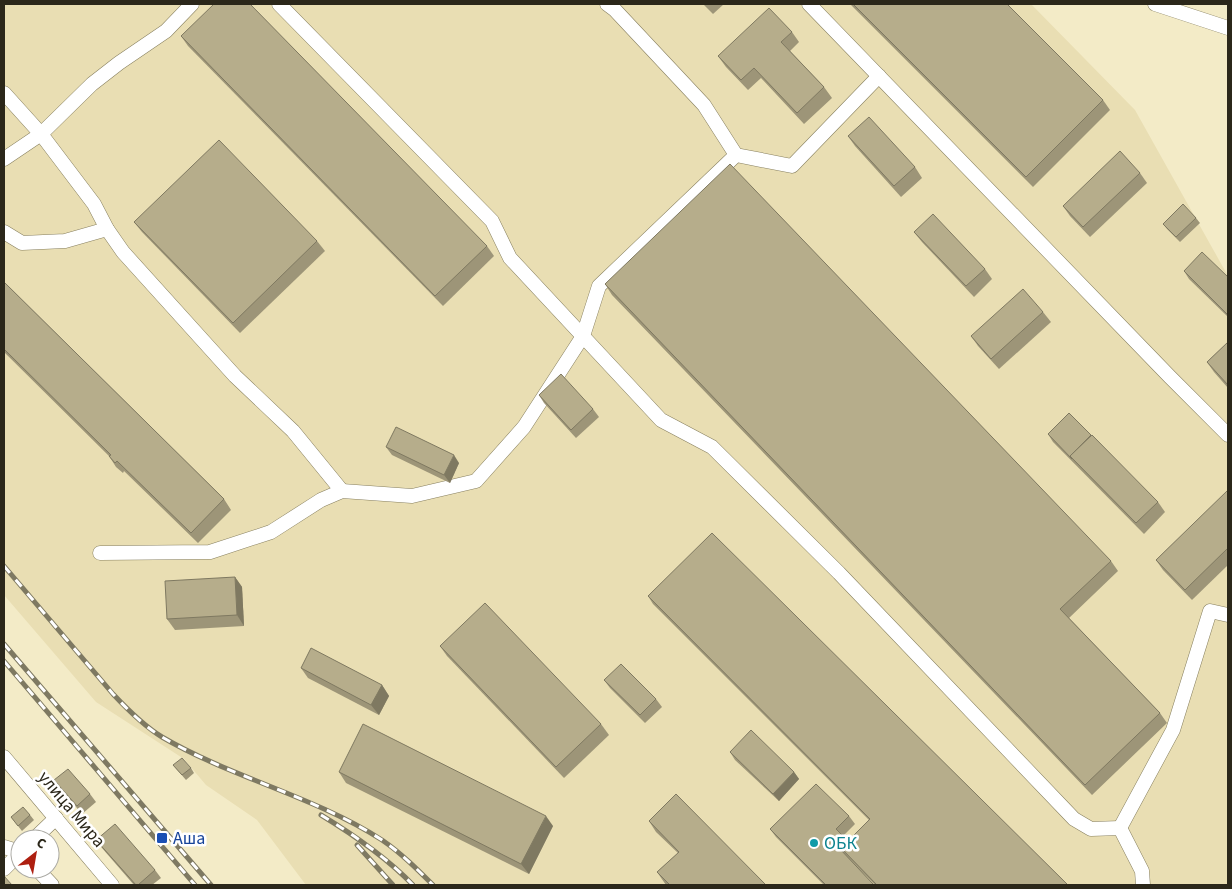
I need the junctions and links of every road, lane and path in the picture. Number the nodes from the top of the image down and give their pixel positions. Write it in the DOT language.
graph roads {
  1 [pos="192,4"];
  2 [pos="279,4"];
  3 [pos="607,4"];
  4 [pos="809,4"];
  5 [pos="1155,4"];
  6 [pos="1228,28"];
  7 [pos="879,76"];
  8 [pos="4,92"];
  9 [pos="42,134"];
  10 [pos="736,155"];
  11 [pos="4,158"];
  12 [pos="106,229"];
  13 [pos="4,232"];
  14 [pos="583,336"];
  15 [pos="1228,434"];
  16 [pos="342,491"];
  17 [pos="100,552"];
  18 [pos="1228,615"];
  19 [pos="4,757"];
  20 [pos="56,818"];
  21 [pos="1120,828"];
  22 [pos="44,829"];
  23 [pos="112,885"];
  24 [pos="1143,885"];
  1 -- 9 [label="street"];
  2 -- 14 [label="street"];
  3 -- 10 [label="street"];
  4 -- 7 [label="street"];
  5 -- 6 [label="street"];
  7 -- 10 [label="street"];
  7 -- 15 [label="street"];
  8 -- 9 [label="street"];
  9 -- 11 [label="street"];
  9 -- 12 [label="street"];
  10 -- 14 [label="street"];
  12 -- 13 [label="street"];
  12 -- 16 [label="street"];
  14 -- 16 [label="street"];
  14 -- 21 [label="street"];
  16 -- 17 [label="street"];
  18 -- 21 [label="street"];
  19 -- 20 [label="street, улица Мира"];
  20 -- 22 [label="street"];
  20 -- 23 [label="street, улица Мира"];
  21 -- 24 [label="street"];
}
